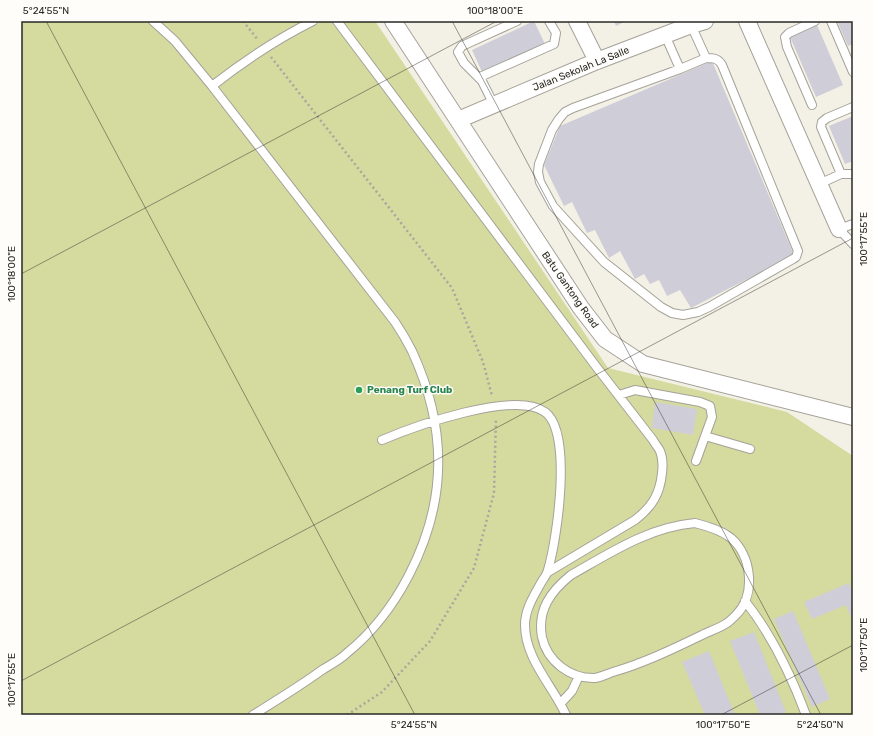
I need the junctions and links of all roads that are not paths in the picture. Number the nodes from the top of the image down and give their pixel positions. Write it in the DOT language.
graph roads {
  1 [pos="153,21"];
  2 [pos="313,21"];
  3 [pos="337,21"];
  4 [pos="393,21"];
  5 [pos="517,21"];
  6 [pos="549,21"];
  7 [pos="577,21"];
  8 [pos="747,21"];
  9 [pos="814,21"];
  10 [pos="831,21"];
  11 [pos="698,23"];
  12 [pos="665,35"];
  13 [pos="706,58"];
  14 [pos="597,61"];
  15 [pos="680,69"];
  16 [pos="853,72"];
  17 [pos="480,77"];
  18 [pos="212,86"];
  19 [pos="494,105"];
  20 [pos="812,105"];
  21 [pos="853,107"];
  22 [pos="458,120"];
  23 [pos="841,174"];
  24 [pos="853,174"];
  25 [pos="819,184"];
  26 [pos="846,226"];
  27 [pos="853,244"];
  28 [pos="619,395"];
  29 [pos="853,417"];
  30 [pos="435,422"];
  31 [pos="705,436"];
  32 [pos="382,440"];
  33 [pos="750,449"];
  34 [pos="696,461"];
  35 [pos="548,572"];
  36 [pos="745,601"];
  37 [pos="579,676"];
  38 [pos="561,703"];
  39 [pos="254,715"];
  40 [pos="566,715"];
  41 [pos="806,715"];
  1 -- 18 [label="lane"];
  2 -- 18 [label="lane"];
  3 -- 28 [label="lane"];
  4 -- 22 [label="street, Batu Gantong Road"];
  5 -- 17 [label="lane"];
  6 -- 17 [label="lane"];
  7 -- 14 [label="street"];
  8 -- 25 [label="street"];
  9 -- 20 [label="lane"];
  10 -- 16 [label="lane"];
  11 -- 12 [label="street, Jalan Sekolah La Salle"];
  11 -- 13 [label="lane"];
  12 -- 14 [label="street, Jalan Sekolah La Salle"];
  12 -- 15 [label="lane"];
  13 -- 15 [label="lane"];
  13 -- 15 [label="lane"];
  14 -- 19 [label="street, Jalan Sekolah La Salle"];
  17 -- 19 [label="lane"];
  18 -- 30 [label="lane"];
  19 -- 22 [label="street, Jalan Sekolah La Salle"];
  21 -- 23 [label="lane"];
  22 -- 29 [label="street, Batu Gantong Road"];
  23 -- 24 [label="lane"];
  23 -- 25 [label="lane"];
  25 -- 26 [label="street"];
  26 -- 27 [label="lane"];
  28 -- 31 [label="lane"];
  28 -- 35 [label="lane"];
  30 -- 32 [label="lane"];
  30 -- 35 [label="lane"];
  30 -- 39 [label="lane"];
  31 -- 33 [label="lane"];
  31 -- 34 [label="lane"];
  35 -- 38 [label="lane"];
  36 -- 37 [label="lane"];
  36 -- 37 [label="lane"];
  36 -- 41 [label="lane"];
  37 -- 38 [label="lane"];
  38 -- 40 [label="lane"];
}
